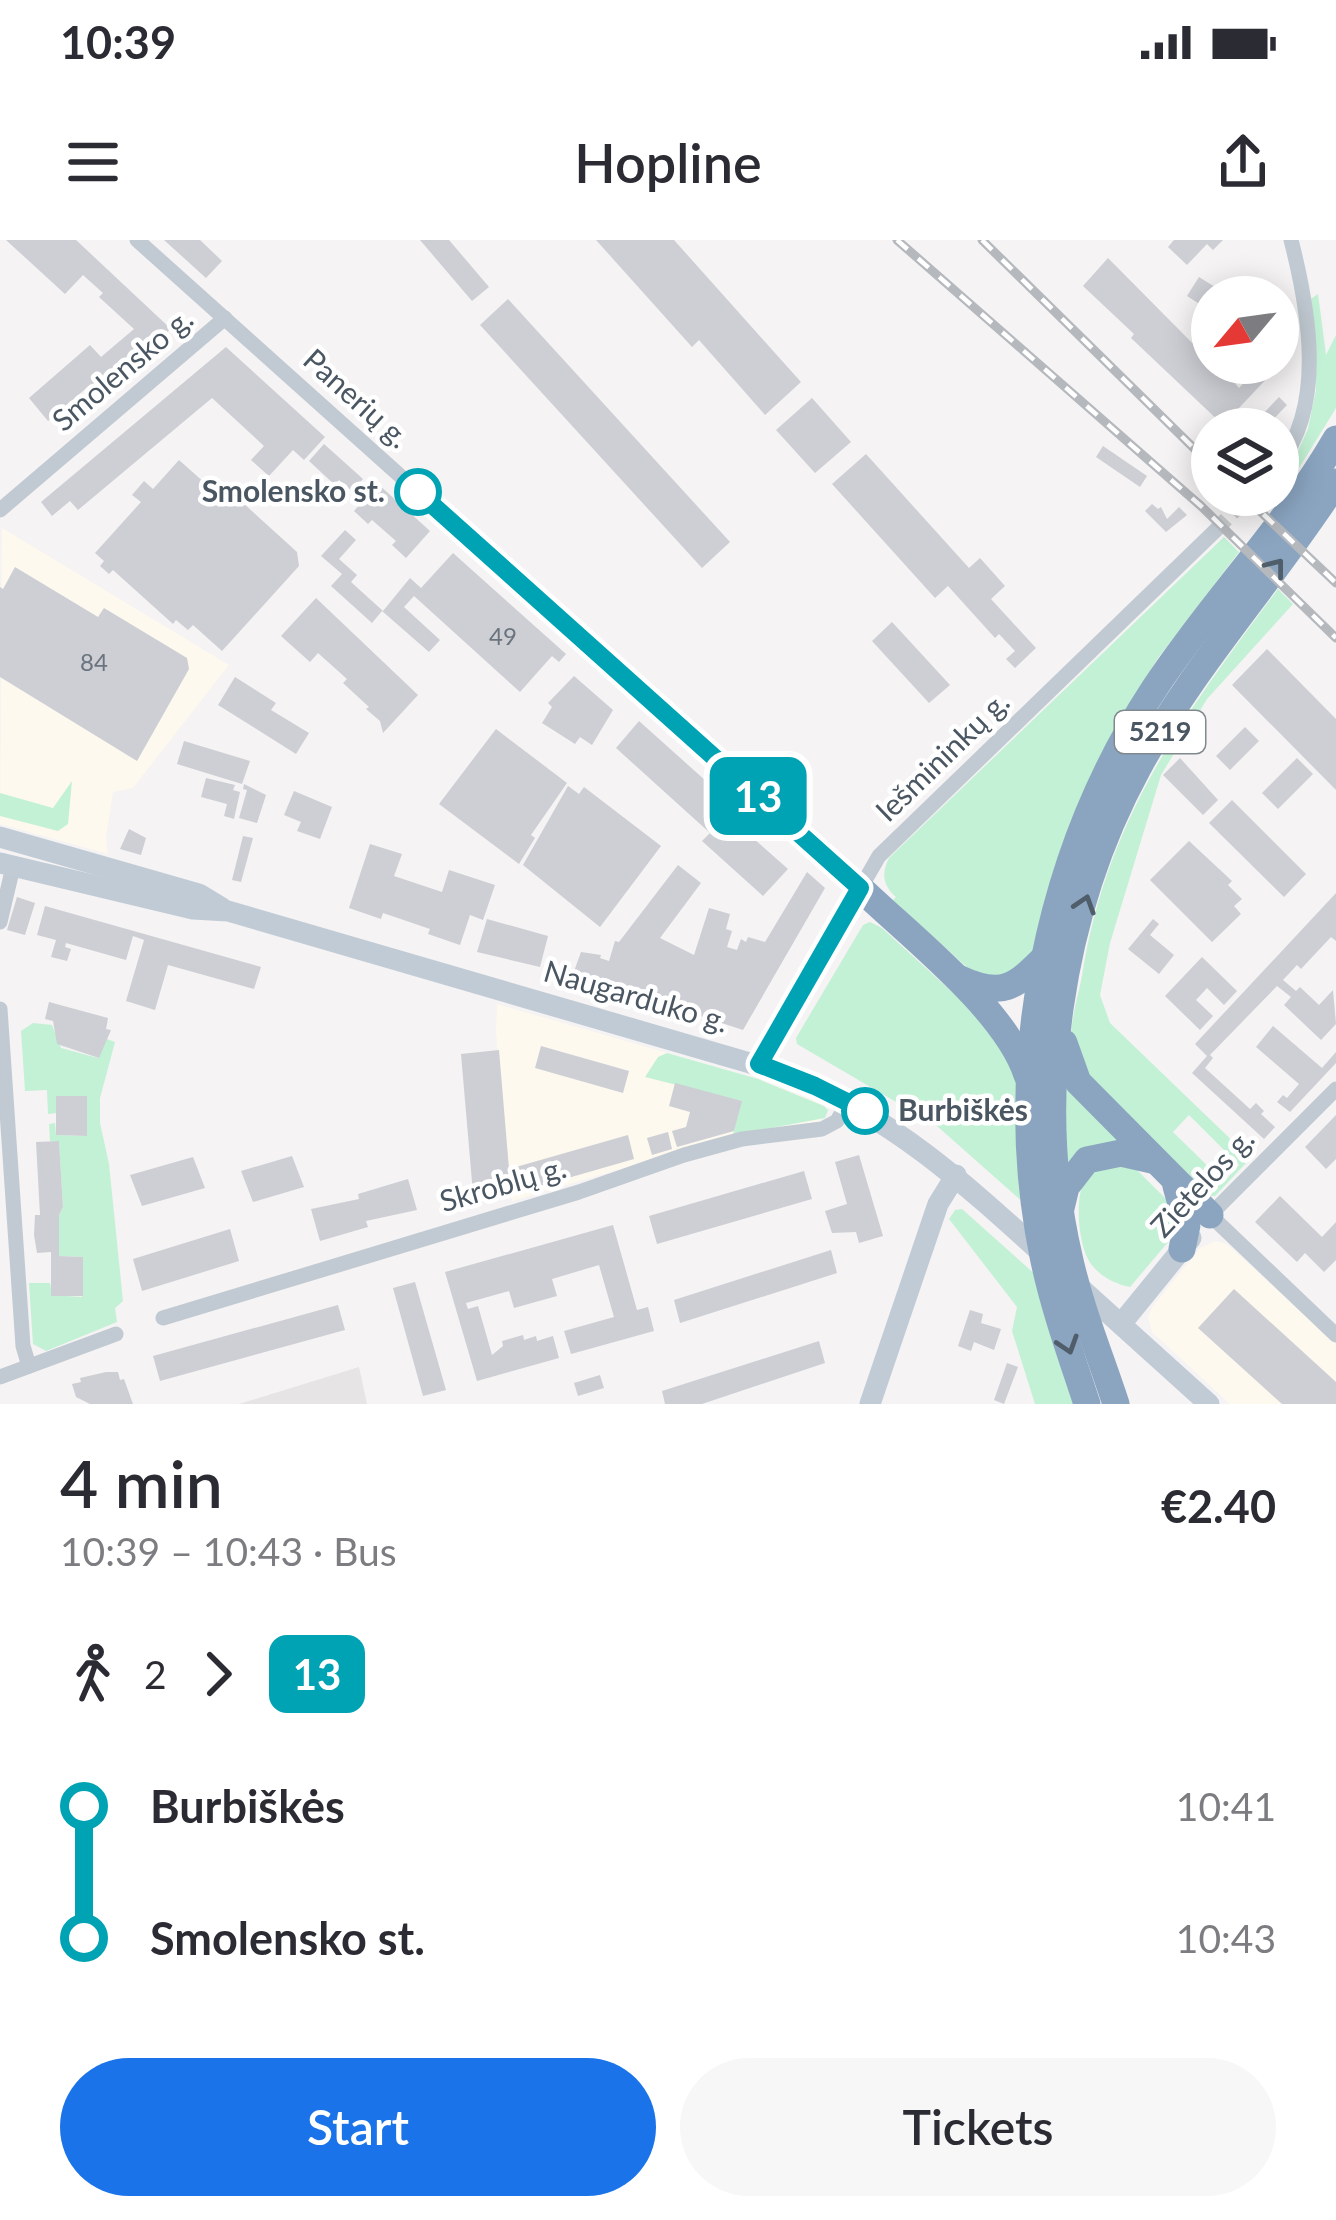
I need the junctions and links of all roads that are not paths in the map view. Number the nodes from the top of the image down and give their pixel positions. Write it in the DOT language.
graph roads {
  1 [pos="137,240"];
  2 [pos="1291,240"];
  3 [pos="225,319"];
  4 [pos="1299,432"];
  5 [pos="1336,439"];
  6 [pos="1336,482"];
  7 [pos="0,509"];
  8 [pos="1216,530"];
  9 [pos="0,837"];
  10 [pos="7,865"];
  11 [pos="860,888"];
  12 [pos="228,911"];
  13 [pos="0,922"];
  14 [pos="1047,955"];
  15 [pos="956,976"];
  16 [pos="0,1009"];
  17 [pos="1059,1017"];
  18 [pos="759,1064"];
  19 [pos="1029,1081"];
  20 [pos="1336,1089"];
  21 [pos="848,1102"];
  22 [pos="1164,1169"];
  23 [pos="956,1175"];
  24 [pos="1047,1209"];
  25 [pos="1210,1215"];
  26 [pos="1182,1249"];
  27 [pos="163,1318"];
  28 [pos="1120,1324"];
  29 [pos="116,1334"];
  30 [pos="1336,1335"];
  31 [pos="28,1366"];
  32 [pos="0,1377"];
  33 [pos="1101,1401"];
  34 [pos="870,1404"];
  35 [pos="1209,1404"];
  1 -- 3 [label="street, Panerių g."];
  2 -- 4 [label="street"];
  3 -- 7 [label="street, Smolensko g."];
  3 -- 11 [label="street, Panerių g."];
  5 -- 14 [label="highway, 5219"];
  17 -- 6 [label="highway, 5219, one-way"];
  8 -- 11 [label="street, Iešmininkų g."];
  9 -- 12 [label="main road, Naugarduko g."];
  10 -- 12 [label="main road, Naugarduko g."];
  10 -- 13 [label="street"];
  11 -- 15 [label="highway"];
  11 -- 18 [label="street, Iešmininkų g."];
  12 -- 18 [label="main road, Naugarduko g."];
  14 -- 15 [label="highway"];
  14 -- 19 [label="highway, 5219"];
  15 -- 19 [label="highway"];
  16 -- 31 [label="street"];
  17 -- 22 [label="highway"];
  17 -- 24 [label="highway, 5219"];
  18 -- 21 [label="main road, Naugarduko g."];
  19 -- 24 [label="highway, 5219"];
  20 -- 25 [label="street, Zietelos g."];
  21 -- 23 [label="main road, Naugarduko g."];
  21 -- 27 [label="street, Skroblų g."];
  22 -- 24 [label="highway"];
  22 -- 25 [label="highway"];
  22 -- 26 [label="highway"];
  23 -- 28 [label="main road, Naugarduko g."];
  23 -- 34 [label="main road"];
  24 -- 33 [label="highway, 5219"];
  25 -- 26 [label="main road, Zietelos g."];
  25 -- 30 [label="street"];
  26 -- 28 [label="main road, Zietelos g."];
  28 -- 35 [label="main road, Naugarduko g."];
  29 -- 31 [label="street"];
  31 -- 32 [label="street"];
}
